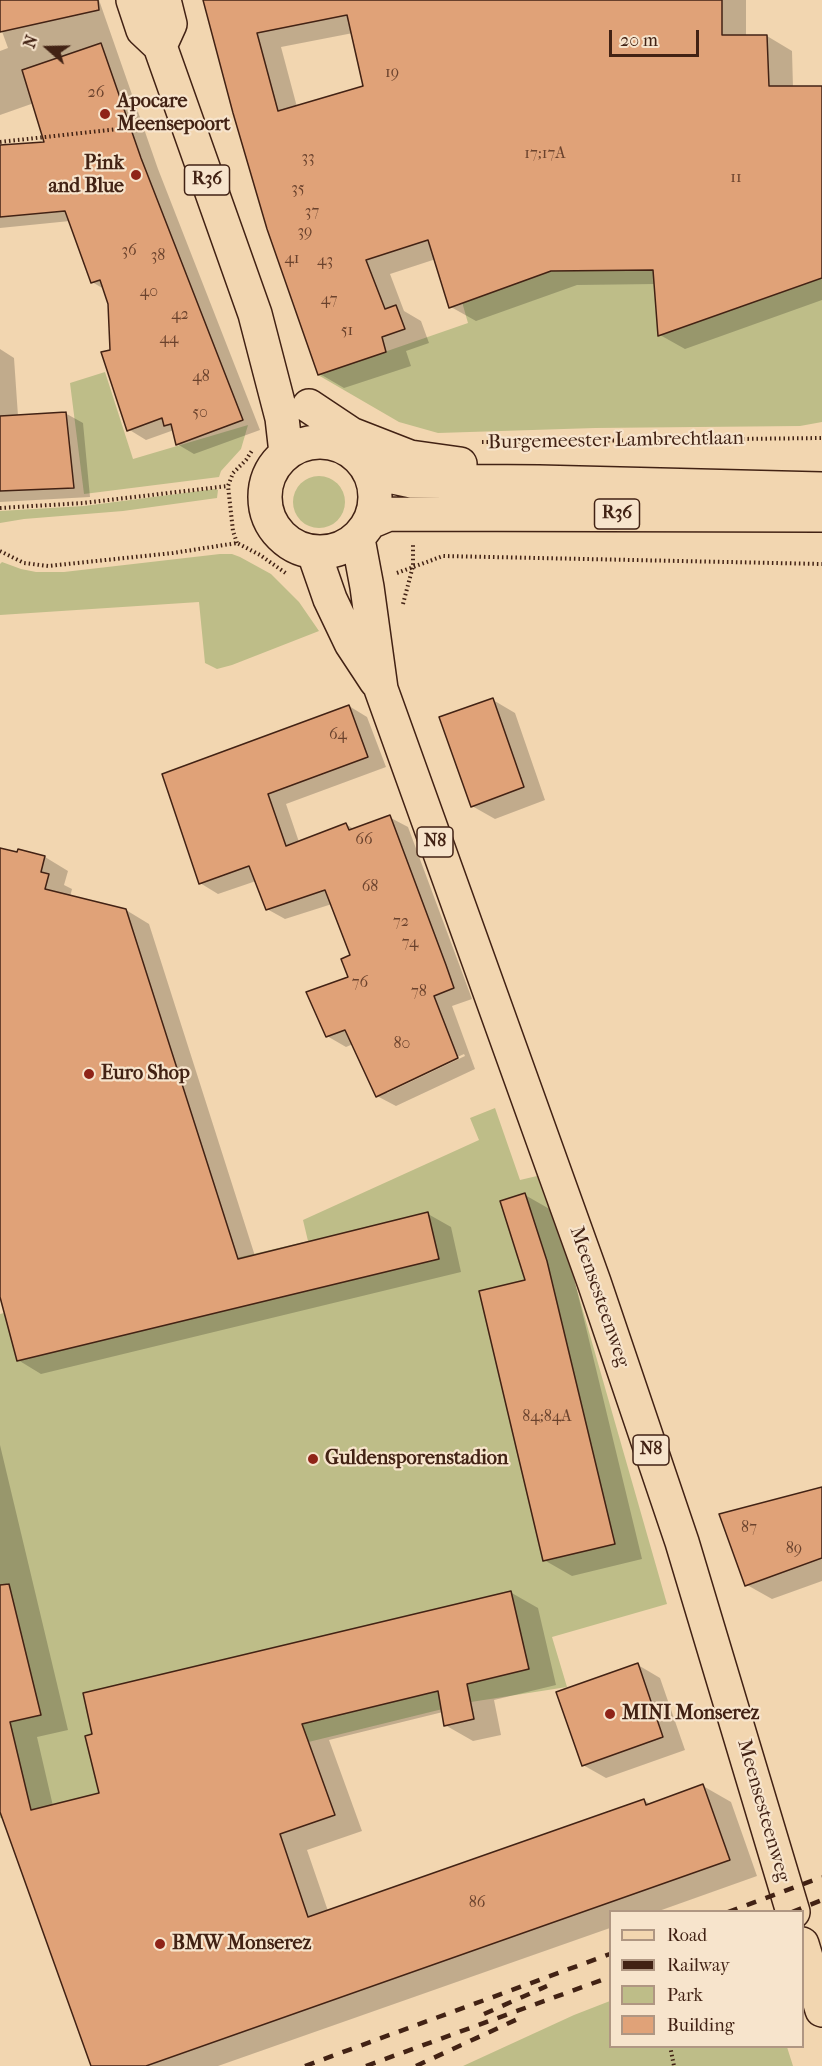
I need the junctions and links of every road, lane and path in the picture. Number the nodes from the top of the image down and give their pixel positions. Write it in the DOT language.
graph roads {
  1 [pos="133,0"];
  2 [pos="164,0"];
  3 [pos="160,46"];
  4 [pos="161,124"];
  5 [pos="0,142"];
  6 [pos="255,314"];
  7 [pos="309,406"];
  8 [pos="822,438"];
  9 [pos="470,442"];
  10 [pos="336,444"];
  11 [pos="271,448"];
  12 [pos="370,472"];
  13 [pos="539,482"];
  14 [pos="228,486"];
  15 [pos="822,489"];
  16 [pos="0,508"];
  17 [pos="822,515"];
  18 [pos="364,530"];
  19 [pos="237,543"];
  20 [pos="0,551"];
  21 [pos="314,553"];
  22 [pos="822,564"];
  23 [pos="413,566"];
  24 [pos="290,577"];
  25 [pos="381,689"];
  26 [pos="793,1910"];
  27 [pos="804,1951"];
  28 [pos="822,2010"];
  29 [pos="670,2048"];
  30 [pos="674,2066"];
  1 -- 3 [label="main road, R36"];
  2 -- 3 [label="main road"];
  3 -- 6 [label="main road, R36"];
  4 -- 5 [label="path"];
  6 -- 7 [label="main road, R36"];
  6 -- 11 [label="main road, R36"];
  7 -- 10 [label="main road, R36"];
  7 -- 13 [label="main road, R36"];
  8 -- 9 [label="path, Burgemeester Lambrechtlaan"];
  10 -- 11 [label="main road"];
  10 -- 12 [label="main road, R36"];
  11 -- 14 [label="path"];
  11 -- 21 [label="main road"];
  12 -- 13 [label="main road, Burgemeester Lambrechtlaan / R36"];
  12 -- 18 [label="main road"];
  13 -- 15 [label="main road, Burgemeester Lambrechtlaan / R36"];
  14 -- 16 [label="path"];
  14 -- 19 [label="path"];
  17 -- 18 [label="main road, R36"];
  18 -- 21 [label="main road, R36"];
  18 -- 25 [label="main road, Meensesteenweg / N8"];
  19 -- 20 [label="path"];
  19 -- 24 [label="path"];
  21 -- 25 [label="main road, Meensesteenweg / N8"];
  22 -- 23 [label="path"];
  25 -- 26 [label="main road, Meensesteenweg / N8"];
  27 -- 28 [label="main road"];
  29 -- 30 [label="path"];
}
